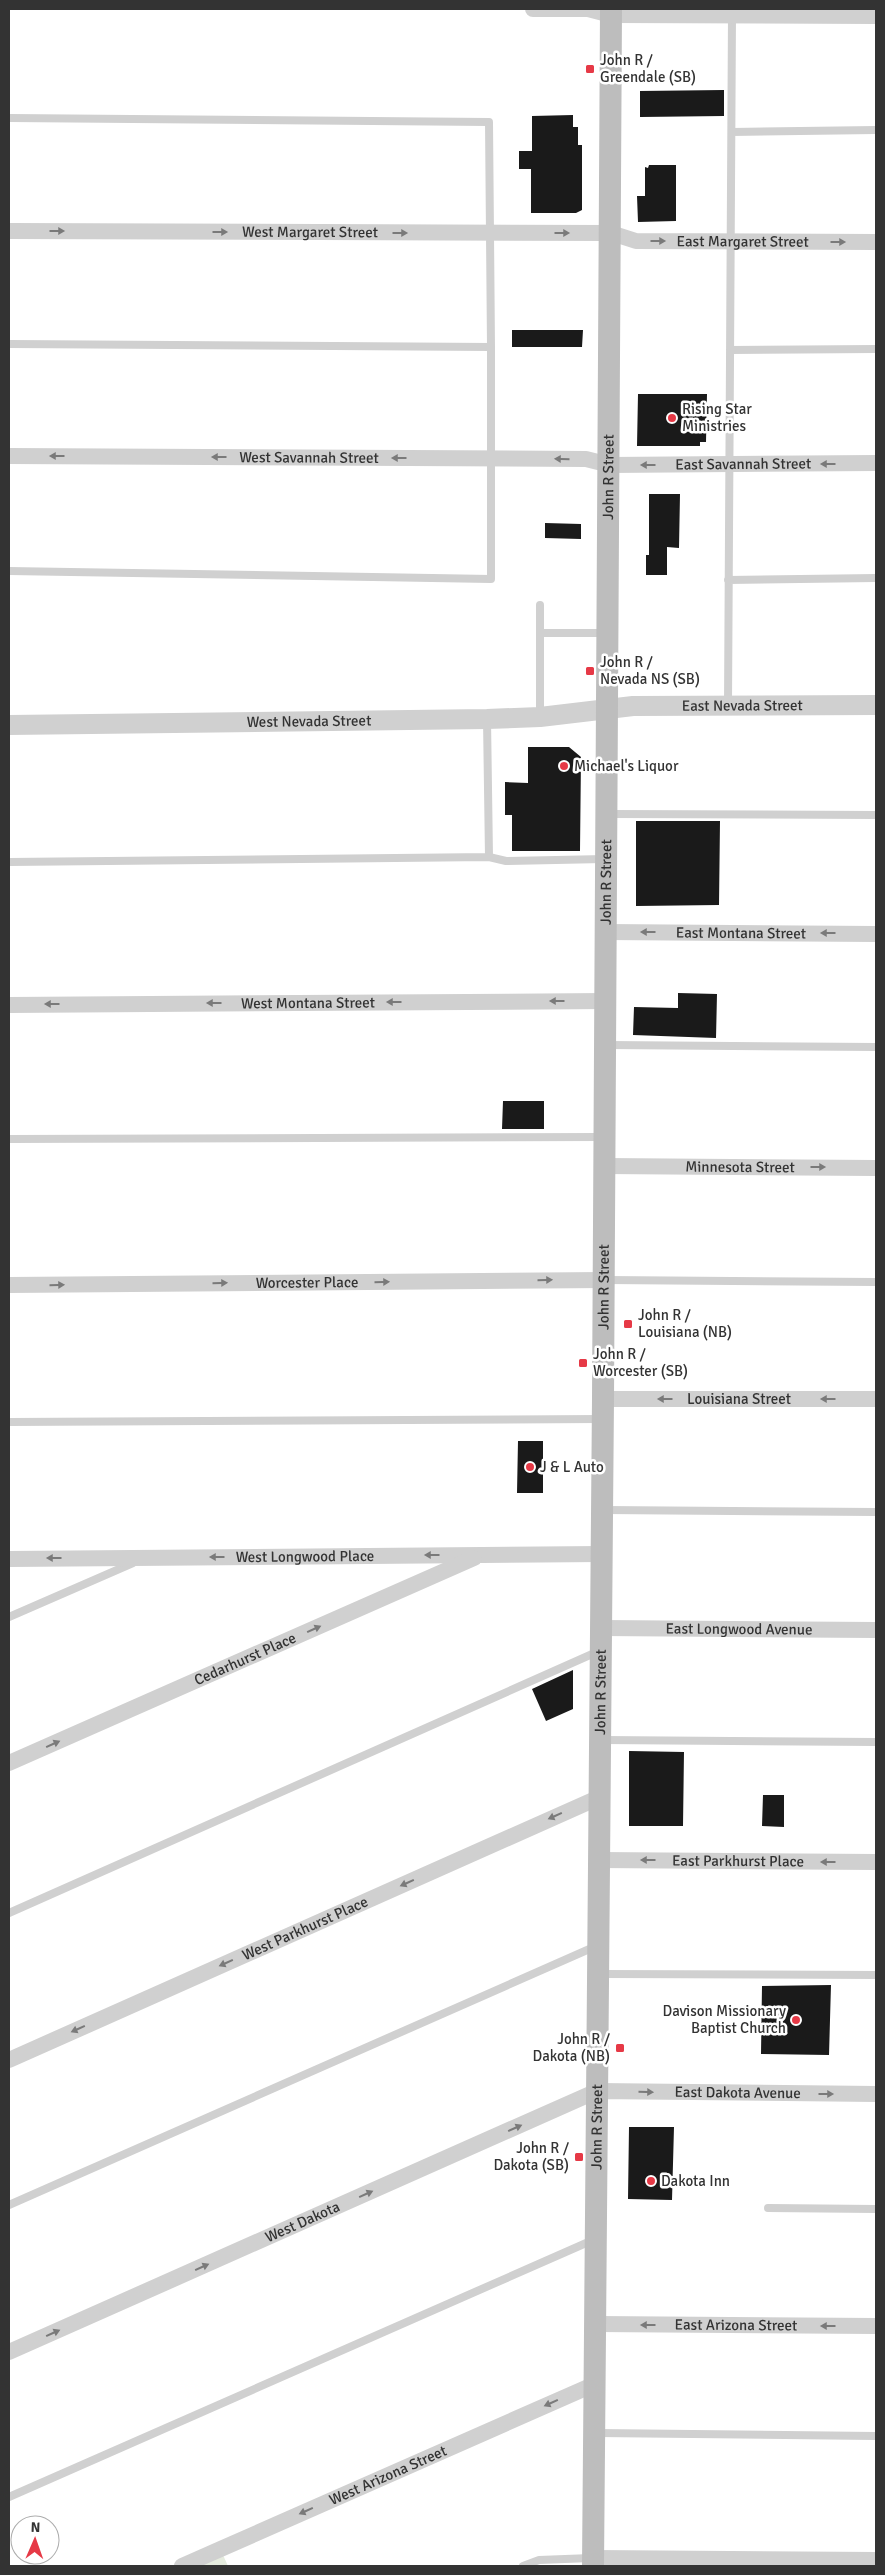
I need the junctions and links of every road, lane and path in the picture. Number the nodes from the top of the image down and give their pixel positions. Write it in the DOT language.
graph roads {
  1 [pos="533,9"];
  2 [pos="611,12"];
  3 [pos="732,12"];
  4 [pos="876,16"];
  5 [pos="9,118"];
  6 [pos="876,130"];
  7 [pos="732,132"];
  8 [pos="9,231"];
  9 [pos="491,233"];
  10 [pos="611,233"];
  11 [pos="730,241"];
  12 [pos="876,242"];
  13 [pos="9,344"];
  14 [pos="492,347"];
  15 [pos="876,349"];
  16 [pos="730,350"];
  17 [pos="9,456"];
  18 [pos="490,458"];
  19 [pos="876,463"];
  20 [pos="730,464"];
  21 [pos="610,465"];
  22 [pos="9,571"];
  23 [pos="876,578"];
  24 [pos="728,580"];
  25 [pos="540,605"];
  26 [pos="540,633"];
  27 [pos="608,633"];
  28 [pos="728,705"];
  29 [pos="876,705"];
  30 [pos="608,708"];
  31 [pos="540,717"];
  32 [pos="487,719"];
  33 [pos="9,725"];
  34 [pos="607,814"];
  35 [pos="876,815"];
  36 [pos="489,856"];
  37 [pos="607,858"];
  38 [pos="9,862"];
  39 [pos="606,932"];
  40 [pos="876,934"];
  41 [pos="606,1000"];
  42 [pos="9,1005"];
  43 [pos="606,1045"];
  44 [pos="876,1047"];
  45 [pos="605,1137"];
  46 [pos="9,1139"];
  47 [pos="605,1166"];
  48 [pos="876,1168"];
  49 [pos="604,1280"];
  50 [pos="876,1282"];
  51 [pos="9,1285"];
  52 [pos="876,1399"];
  53 [pos="603,1409"];
  54 [pos="9,1422"];
  55 [pos="602,1510"];
  56 [pos="876,1512"];
  57 [pos="602,1554"];
  58 [pos="480,1555"];
  59 [pos="9,1558"];
  60 [pos="145,1558"];
  61 [pos="9,1617"];
  62 [pos="601,1628"];
  63 [pos="876,1630"];
  64 [pos="601,1650"];
  65 [pos="600,1740"];
  66 [pos="876,1742"];
  67 [pos="9,1764"];
  68 [pos="600,1797"];
  69 [pos="599,1860"];
  70 [pos="876,1862"];
  71 [pos="9,1913"];
  72 [pos="598,1946"];
  73 [pos="598,1974"];
  74 [pos="876,1975"];
  75 [pos="9,2060"];
  76 [pos="597,2091"];
  77 [pos="876,2094"];
  78 [pos="9,2205"];
  79 [pos="768,2208"];
  80 [pos="876,2209"];
  81 [pos="596,2238"];
  82 [pos="596,2324"];
  83 [pos="876,2326"];
  84 [pos="9,2352"];
  85 [pos="595,2384"];
  86 [pos="594,2433"];
  87 [pos="876,2436"];
  88 [pos="9,2497"];
  89 [pos="876,2560"];
  90 [pos="593,2562"];
  91 [pos="182,2566"];
  92 [pos="523,2566"];
  1 -- 2 [label="street"];
  2 -- 3 [label="street"];
  2 -- 10 [label="main road, John R Street"];
  3 -- 4 [label="street"];
  3 -- 7 [label="lane"];
  5 -- 9 [label="lane"];
  6 -- 7 [label="lane"];
  7 -- 11 [label="lane"];
  8 -- 9 [label="street, West Margaret Street, one-way"];
  9 -- 10 [label="street, West Margaret Street, one-way"];
  9 -- 14 [label="lane"];
  10 -- 11 [label="street, East Margaret Street, one-way"];
  10 -- 21 [label="main road, John R Street"];
  11 -- 12 [label="street, East Margaret Street, one-way"];
  11 -- 16 [label="lane"];
  13 -- 14 [label="lane"];
  14 -- 18 [label="lane"];
  15 -- 16 [label="lane"];
  16 -- 20 [label="lane"];
  18 -- 17 [label="street, West Savannah Street, one-way"];
  21 -- 18 [label="street, West Savannah Street, one-way"];
  18 -- 22 [label="lane"];
  19 -- 20 [label="street, East Savannah Street, one-way"];
  20 -- 21 [label="street, East Savannah Street, one-way"];
  20 -- 24 [label="lane"];
  21 -- 27 [label="main road, John R Street"];
  23 -- 24 [label="lane"];
  24 -- 28 [label="lane"];
  25 -- 26 [label="lane"];
  26 -- 27 [label="lane"];
  26 -- 31 [label="lane"];
  27 -- 30 [label="main road, John R Street"];
  28 -- 29 [label="street, East Nevada Street"];
  28 -- 30 [label="street, East Nevada Street"];
  30 -- 31 [label="street, West Nevada Street"];
  30 -- 34 [label="main road, John R Street"];
  31 -- 32 [label="street, West Nevada Street"];
  32 -- 33 [label="street, West Nevada Street"];
  32 -- 36 [label="lane"];
  34 -- 35 [label="lane"];
  34 -- 37 [label="main road, John R Street"];
  36 -- 37 [label="lane"];
  36 -- 38 [label="lane"];
  37 -- 39 [label="main road, John R Street"];
  40 -- 39 [label="street, East Montana Street, one-way"];
  39 -- 41 [label="main road, John R Street"];
  41 -- 42 [label="street, West Montana Street, one-way"];
  41 -- 43 [label="main road, John R Street"];
  43 -- 44 [label="lane"];
  43 -- 45 [label="main road, John R Street"];
  45 -- 46 [label="lane"];
  45 -- 47 [label="main road, John R Street"];
  47 -- 48 [label="street, Minnesota Street, one-way"];
  47 -- 49 [label="main road, John R Street"];
  49 -- 50 [label="lane"];
  51 -- 49 [label="street, Worcester Place, one-way"];
  49 -- 53 [label="main road, John R Street"];
  52 -- 53 [label="street, Louisiana Street, one-way"];
  53 -- 54 [label="lane"];
  53 -- 55 [label="main road, John R Street"];
  55 -- 56 [label="lane"];
  55 -- 57 [label="main road, John R Street"];
  57 -- 58 [label="street, West Longwood Place"];
  57 -- 62 [label="main road, John R Street"];
  58 -- 60 [label="street, West Longwood Place, one-way"];
  67 -- 58 [label="street, Cedarhurst Place, one-way"];
  60 -- 59 [label="street, West Longwood Place, one-way"];
  60 -- 61 [label="lane"];
  62 -- 63 [label="street, East Longwood Avenue"];
  62 -- 64 [label="main road, John R Street"];
  64 -- 65 [label="main road, John R Street"];
  64 -- 71 [label="lane"];
  65 -- 66 [label="lane"];
  65 -- 68 [label="main road, John R Street"];
  68 -- 69 [label="main road, John R Street"];
  68 -- 75 [label="street, West Parkhurst Place, one-way"];
  70 -- 69 [label="street, East Parkhurst Place, one-way"];
  69 -- 72 [label="main road, John R Street"];
  72 -- 73 [label="main road, John R Street"];
  72 -- 78 [label="lane"];
  73 -- 74 [label="lane"];
  73 -- 76 [label="main road, John R Street"];
  76 -- 77 [label="street, East Dakota Avenue, one-way"];
  76 -- 81 [label="main road, John R Street"];
  84 -- 76 [label="street, West Dakota, one-way"];
  79 -- 80 [label="lane"];
  81 -- 82 [label="main road, John R Street"];
  81 -- 88 [label="lane"];
  83 -- 82 [label="street, East Arizona Street, one-way"];
  82 -- 85 [label="main road, John R Street"];
  85 -- 86 [label="main road, John R Street"];
  85 -- 91 [label="street, West Arizona Street, one-way"];
  86 -- 87 [label="lane"];
  86 -- 90 [label="main road, John R Street"];
  89 -- 90 [label="street"];
  90 -- 92 [label="lane"];
}
